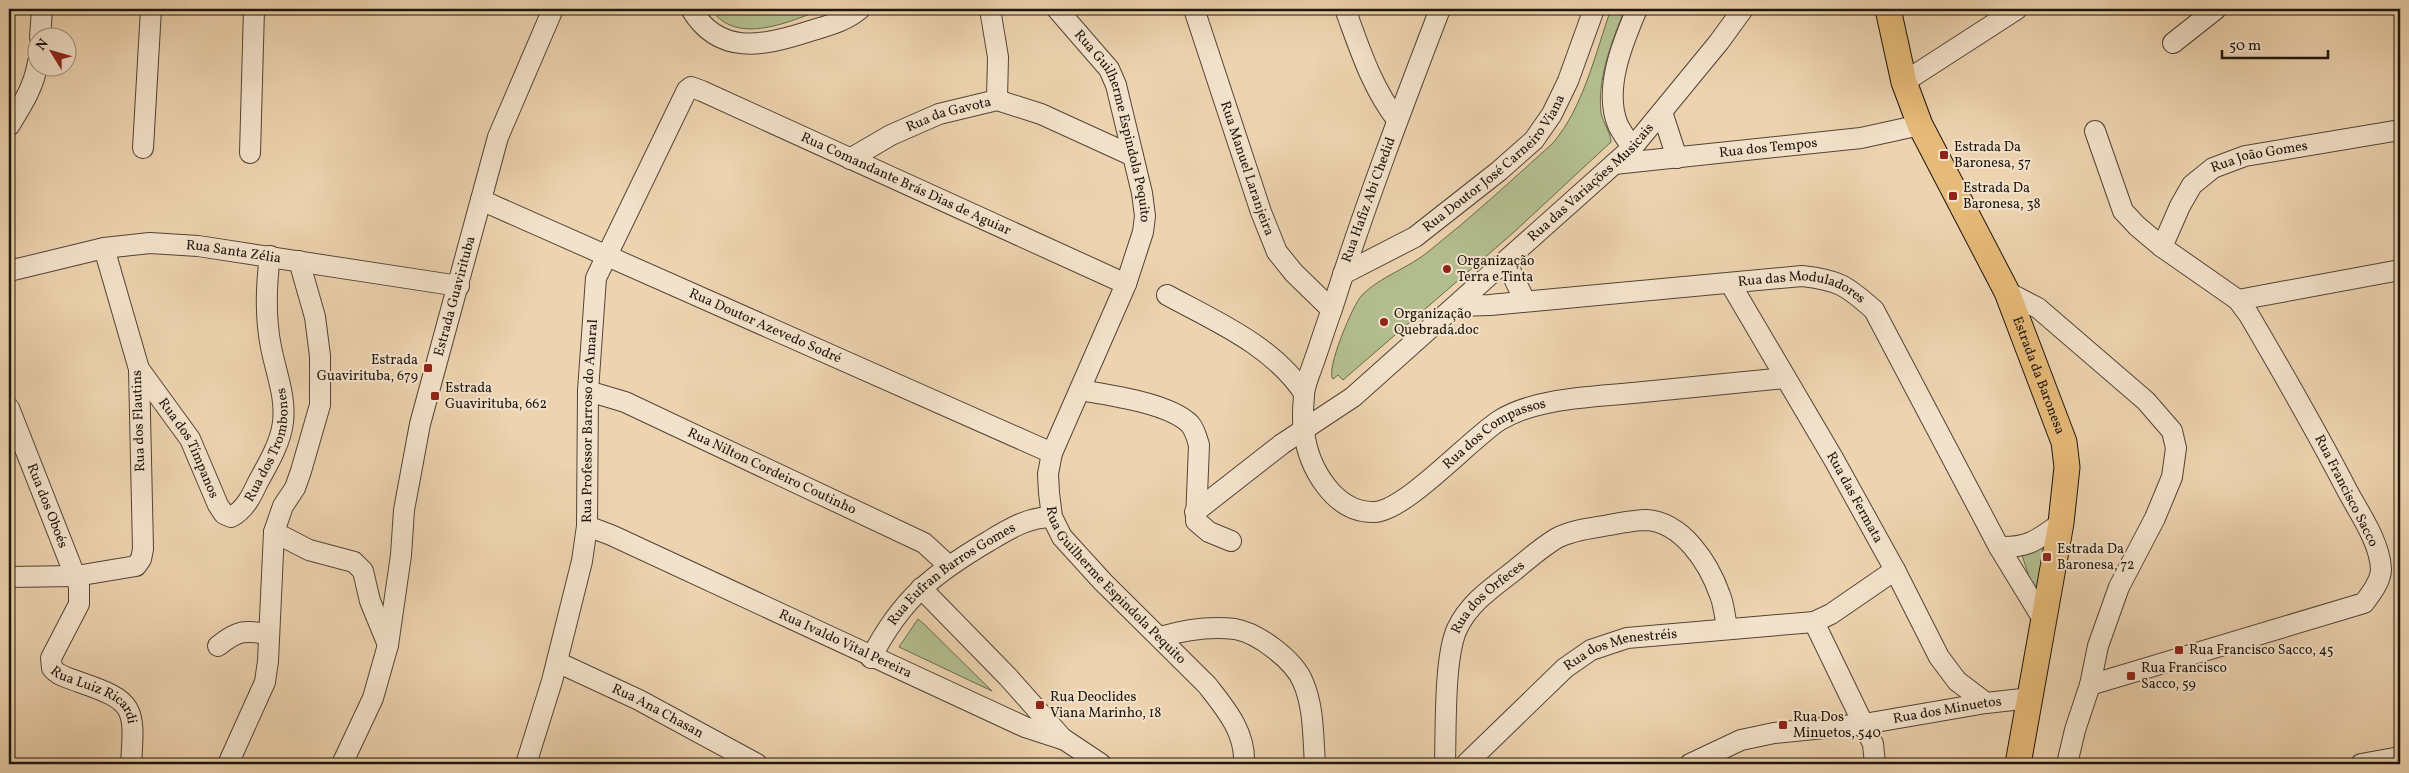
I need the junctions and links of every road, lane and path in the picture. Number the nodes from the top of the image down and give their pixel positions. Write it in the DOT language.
graph roads {
  1 [pos="42,9"];
  2 [pos="151,9"];
  3 [pos="254,9"];
  4 [pos="553,9"];
  5 [pos="691,9"];
  6 [pos="860,9"];
  7 [pos="990,9"];
  8 [pos="1057,9"];
  9 [pos="1194,9"];
  10 [pos="1345,9"];
  11 [pos="1440,9"];
  12 [pos="1594,9"];
  13 [pos="1637,9"];
  14 [pos="1743,9"];
  15 [pos="1888,9"];
  16 [pos="2017,9"];
  17 [pos="2216,9"];
  18 [pos="41,28"];
  19 [pos="2173,43"];
  20 [pos="35,78"];
  21 [pos="1904,82"];
  22 [pos="686,90"];
  23 [pos="997,100"];
  24 [pos="1662,112"];
  25 [pos="1397,120"];
  26 [pos="1920,125"];
  27 [pos="9,126"];
  28 [pos="2095,130"];
  29 [pos="2400,130"];
  30 [pos="142,148"];
  31 [pos="1632,148"];
  32 [pos="250,154"];
  33 [pos="1133,156"];
  34 [pos="1677,158"];
  35 [pos="850,159"];
  36 [pos="1614,164"];
  37 [pos="481,200"];
  38 [pos="2162,246"];
  39 [pos="104,248"];
  40 [pos="606,254"];
  41 [pos="270,256"];
  42 [pos="298,261"];
  43 [pos="1506,262"];
  44 [pos="2400,270"];
  45 [pos="9,271"];
  46 [pos="1343,274"];
  47 [pos="1730,283"];
  48 [pos="1126,284"];
  49 [pos="459,286"];
  50 [pos="2007,292"];
  51 [pos="1167,295"];
  52 [pos="2238,300"];
  53 [pos="1525,301"];
  54 [pos="1456,306"];
  55 [pos="1332,309"];
  56 [pos="139,369"];
  57 [pos="1785,378"];
  58 [pos="1080,390"];
  59 [pos="588,391"];
  60 [pos="1304,393"];
  61 [pos="9,408"];
  62 [pos="1304,431"];
  63 [pos="1052,453"];
  64 [pos="218,506"];
  65 [pos="1195,512"];
  66 [pos="1052,517"];
  67 [pos="2060,523"];
  68 [pos="587,526"];
  69 [pos="274,532"];
  70 [pos="1231,541"];
  71 [pos="1999,547"];
  72 [pos="948,565"];
  73 [pos="1895,570"];
  74 [pos="76,576"];
  75 [pos="9,577"];
  76 [pos="921,588"];
  77 [pos="2044,621"];
  78 [pos="1814,622"];
  79 [pos="1727,628"];
  80 [pos="270,634"];
  81 [pos="1160,637"];
  82 [pos="388,645"];
  83 [pos="218,646"];
  84 [pos="872,658"];
  85 [pos="557,662"];
  86 [pos="2090,685"];
  87 [pos="2031,698"];
  88 [pos="1986,703"];
  89 [pos="1864,724"];
  90 [pos="1065,740"];
  91 [pos="2400,757"];
  92 [pos="131,764"];
  93 [pos="228,764"];
  94 [pos="342,764"];
  95 [pos="526,764"];
  96 [pos="757,764"];
  97 [pos="1101,764"];
  98 [pos="1244,764"];
  99 [pos="1315,764"];
  100 [pos="1444,764"];
  101 [pos="1466,764"];
  102 [pos="1690,764"];
  103 [pos="1875,764"];
  104 [pos="2018,764"];
  105 [pos="2067,764"];
  106 [pos="2361,764"];
  1 -- 18 [label="street"];
  2 -- 30 [label="street"];
  3 -- 32 [label="street"];
  4 -- 37 [label="street, Estrada Guavirituba"];
  5 -- 6 [label="street"];
  7 -- 23 [label="street"];
  8 -- 33 [label="street, Rua Guilherme Espindola Pequito"];
  9 -- 55 [label="street, Rua Manuel Laranjeira"];
  10 -- 25 [label="street"];
  11 -- 25 [label="street, Rua Hafiz Abi Chedid"];
  12 -- 46 [label="street, Rua Doutor José Carneiro Viana"];
  13 -- 31 [label="street"];
  14 -- 24 [label="street, Rua das Variações Musicais"];
  15 -- 21 [label="main road, Estrada da Baronesa"];
  16 -- 21 [label="street"];
  17 -- 19 [label="street"];
  20 -- 27 [label="street"];
  21 -- 26 [label="main road, Estrada da Baronesa"];
  22 -- 35 [label="street, Rua Comandante Brás Dias de Aguiar"];
  22 -- 40 [label="street, Rua Professor Barroso do Amaral"];
  23 -- 33 [label="street, Rua da Gavota"];
  23 -- 35 [label="street, Rua da Gavota"];
  24 -- 31 [label="street, Rua das Variações Musicais"];
  24 -- 34 [label="street"];
  25 -- 46 [label="street, Rua Hafiz Abi Chedid"];
  26 -- 34 [label="street, Rua dos Tempos"];
  26 -- 50 [label="main road, Estrada da Baronesa"];
  28 -- 38 [label="street, Rua Francisco Sacco"];
  29 -- 38 [label="street, Rua João Gomes"];
  31 -- 36 [label="street, Rua das Variações Musicais"];
  33 -- 48 [label="street, Rua Guilherme Espindola Pequito"];
  34 -- 36 [label="street, Rua dos Tempos"];
  35 -- 48 [label="street, Rua Comandante Brás Dias de Aguiar"];
  36 -- 43 [label="street, Rua das Variações Musicais"];
  37 -- 40 [label="street, Rua Doutor Azevedo Sodré"];
  37 -- 49 [label="street, Estrada Guavirituba"];
  38 -- 52 [label="street, Rua Francisco Sacco"];
  39 -- 41 [label="street, Rua Santa Zélia"];
  39 -- 45 [label="street, Rua Santa Zélia"];
  39 -- 56 [label="street, Rua dos Flautins"];
  40 -- 59 [label="street, Rua Professor Barroso do Amaral"];
  40 -- 63 [label="street, Rua Doutor Azevedo Sodré"];
  41 -- 42 [label="street, Rua Santa Zélia"];
  41 -- 64 [label="street, Rua dos Trombones"];
  42 -- 49 [label="street, Rua Santa Zélia"];
  42 -- 69 [label="street"];
  43 -- 53 [label="street"];
  43 -- 54 [label="street, Rua das Variações Musicais"];
  44 -- 52 [label="street"];
  46 -- 55 [label="street, Rua Hafiz Abi Chedid"];
  47 -- 53 [label="street, Rua das Moduladores"];
  47 -- 57 [label="street, Rua das Fermata"];
  47 -- 71 [label="street, Rua das Moduladores"];
  48 -- 58 [label="street, Rua Guilherme Espindola Pequito"];
  49 -- 82 [label="street, Estrada Guavirituba"];
  50 -- 67 [label="main road, Estrada da Baronesa"];
  50 -- 86 [label="street"];
  51 -- 60 [label="street"];
  52 -- 86 [label="street, Rua Francisco Sacco"];
  53 -- 54 [label="street, Rua das Moduladores"];
  54 -- 62 [label="street, Rua das Variações Musicais"];
  55 -- 60 [label="street, Rua Hafiz Abi Chedid"];
  56 -- 64 [label="street, Rua dos Tímpanos"];
  56 -- 74 [label="street, Rua dos Flautins"];
  57 -- 62 [label="street, Rua dos Compassos"];
  57 -- 73 [label="street, Rua das Fermata"];
  58 -- 63 [label="street, Rua Guilherme Espindola Pequito"];
  58 -- 65 [label="street"];
  59 -- 68 [label="street, Rua Professor Barroso do Amaral"];
  59 -- 72 [label="street, Rua Nilton Cordeiro Coutinho"];
  60 -- 62 [label="street, Rua dos Compassos"];
  61 -- 74 [label="street, Rua dos Oboés"];
  62 -- 65 [label="street, Rua das Variações Musicais"];
  63 -- 66 [label="street, Rua Guilherme Espindola Pequito"];
  65 -- 70 [label="street"];
  66 -- 72 [label="street, Rua Eufran Barros Gomes"];
  66 -- 81 [label="street, Rua Guilherme Espindola Pequito"];
  67 -- 71 [label="street"];
  67 -- 77 [label="main road, Estrada da Baronesa"];
  68 -- 84 [label="street, Rua Ivaldo Vital Pereira"];
  68 -- 85 [label="street, Rua Professor Barroso do Amaral"];
  69 -- 80 [label="street"];
  69 -- 82 [label="street"];
  71 -- 77 [label="street, Rua das Moduladores"];
  72 -- 76 [label="street, Rua Eufran Barros Gomes"];
  73 -- 78 [label="street, Rua dos Menestréis"];
  73 -- 88 [label="street, Rua das Fermata"];
  74 -- 75 [label="street"];
  74 -- 92 [label="street, Rua Luiz Ricardi"];
  76 -- 84 [label="street, Rua Eufran Barros Gomes"];
  76 -- 90 [label="street"];
  77 -- 87 [label="main road, Estrada da Baronesa"];
  78 -- 79 [label="street, Rua dos Menestréis"];
  78 -- 89 [label="street"];
  79 -- 100 [label="street, Rua dos Orfeces"];
  79 -- 101 [label="street, Rua dos Menestréis"];
  80 -- 83 [label="street"];
  80 -- 93 [label="street"];
  81 -- 98 [label="street, Rua Guilherme Espindola Pequito"];
  81 -- 99 [label="street"];
  82 -- 94 [label="street, Estrada Guavirituba"];
  84 -- 90 [label="street, Rua Ivaldo Vital Pereira"];
  85 -- 95 [label="street, Rua Professor Barroso do Amaral"];
  85 -- 96 [label="street, Rua Ana Chasan"];
  86 -- 105 [label="street"];
  87 -- 88 [label="street, Rua dos Minuetos"];
  87 -- 104 [label="main road, Estrada da Baronesa"];
  88 -- 89 [label="street, Rua dos Minuetos"];
  89 -- 102 [label="street, Rua dos Minuetos"];
  89 -- 103 [label="street"];
  90 -- 97 [label="street, Rua Ivaldo Vital Pereira"];
  91 -- 106 [label="street"];
}
